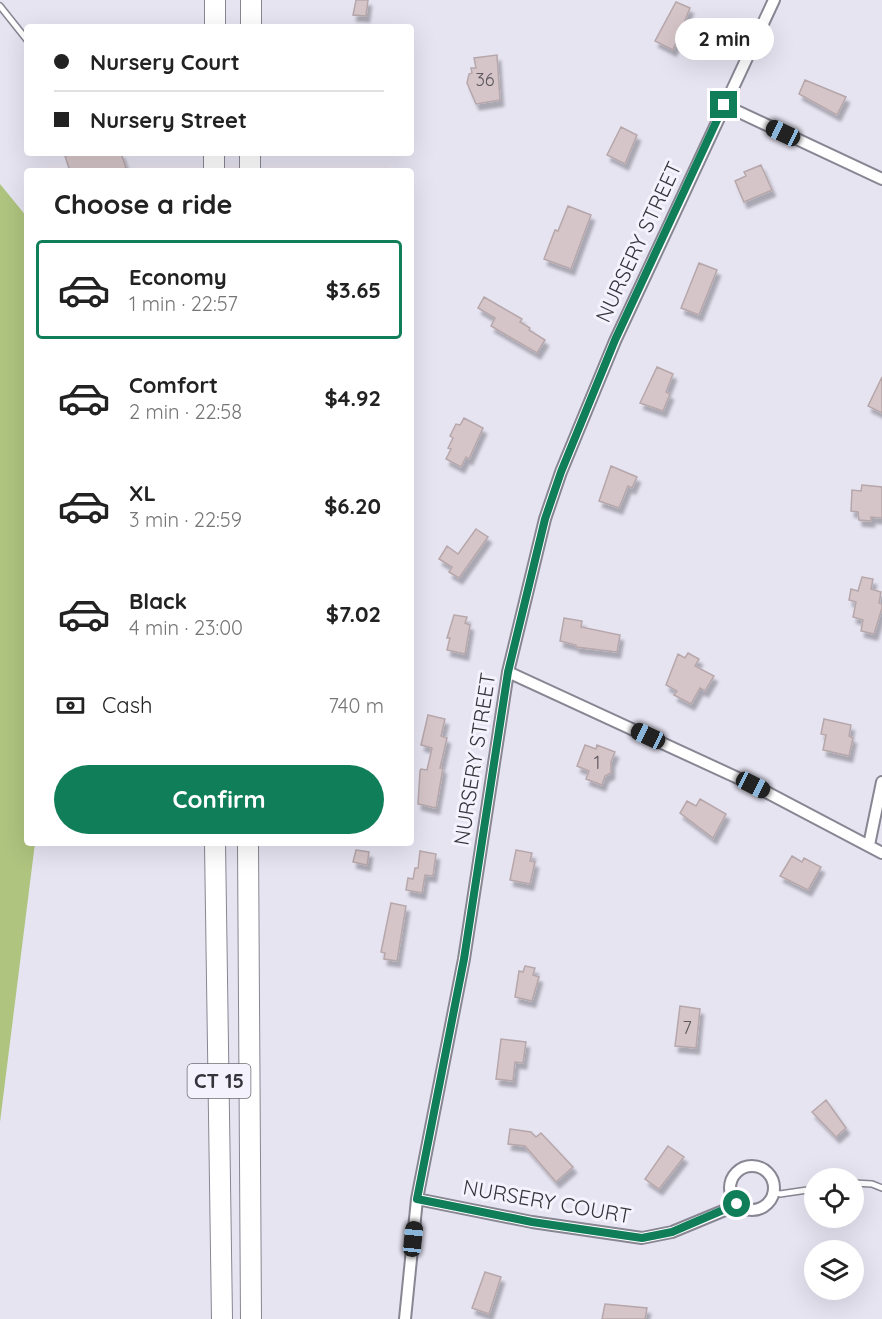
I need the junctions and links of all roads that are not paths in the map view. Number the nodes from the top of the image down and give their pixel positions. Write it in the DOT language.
graph roads {
  1 [pos="215,0"];
  2 [pos="251,0"];
  3 [pos="774,0"];
  4 [pos="0,6"];
  5 [pos="215,24"];
  6 [pos="250,24"];
  7 [pos="24,36"];
  8 [pos="724,105"];
  9 [pos="882,179"];
  10 [pos="508,672"];
  11 [pos="882,782"];
  12 [pos="869,845"];
  13 [pos="215,846"];
  14 [pos="248,846"];
  15 [pos="882,853"];
  16 [pos="864,1184"];
  17 [pos="882,1188"];
  18 [pos="804,1190"];
  19 [pos="774,1192"];
  20 [pos="417,1199"];
  21 [pos="735,1203"];
  22 [pos="222,1319"];
  23 [pos="251,1319"];
  24 [pos="405,1319"];
  1 -- 5 [label="highway"];
  2 -- 6 [label="highway"];
  3 -- 8 [label="street, NURSERY STREET"];
  4 -- 7 [label="lane"];
  8 -- 9 [label="street"];
  8 -- 10 [label="street, NURSERY STREET"];
  10 -- 12 [label="street"];
  10 -- 20 [label="street, NURSERY STREET"];
  11 -- 12 [label="street"];
  12 -- 15 [label="street"];
  13 -- 22 [label="highway, CT 15"];
  14 -- 23 [label="highway, CT 15"];
  16 -- 17 [label="lane"];
  18 -- 19 [label="lane"];
  19 -- 21 [label="street"];
  19 -- 21 [label="street"];
  20 -- 21 [label="street, NURSERY COURT"];
  20 -- 24 [label="street, NURSERY STREET"];
}
